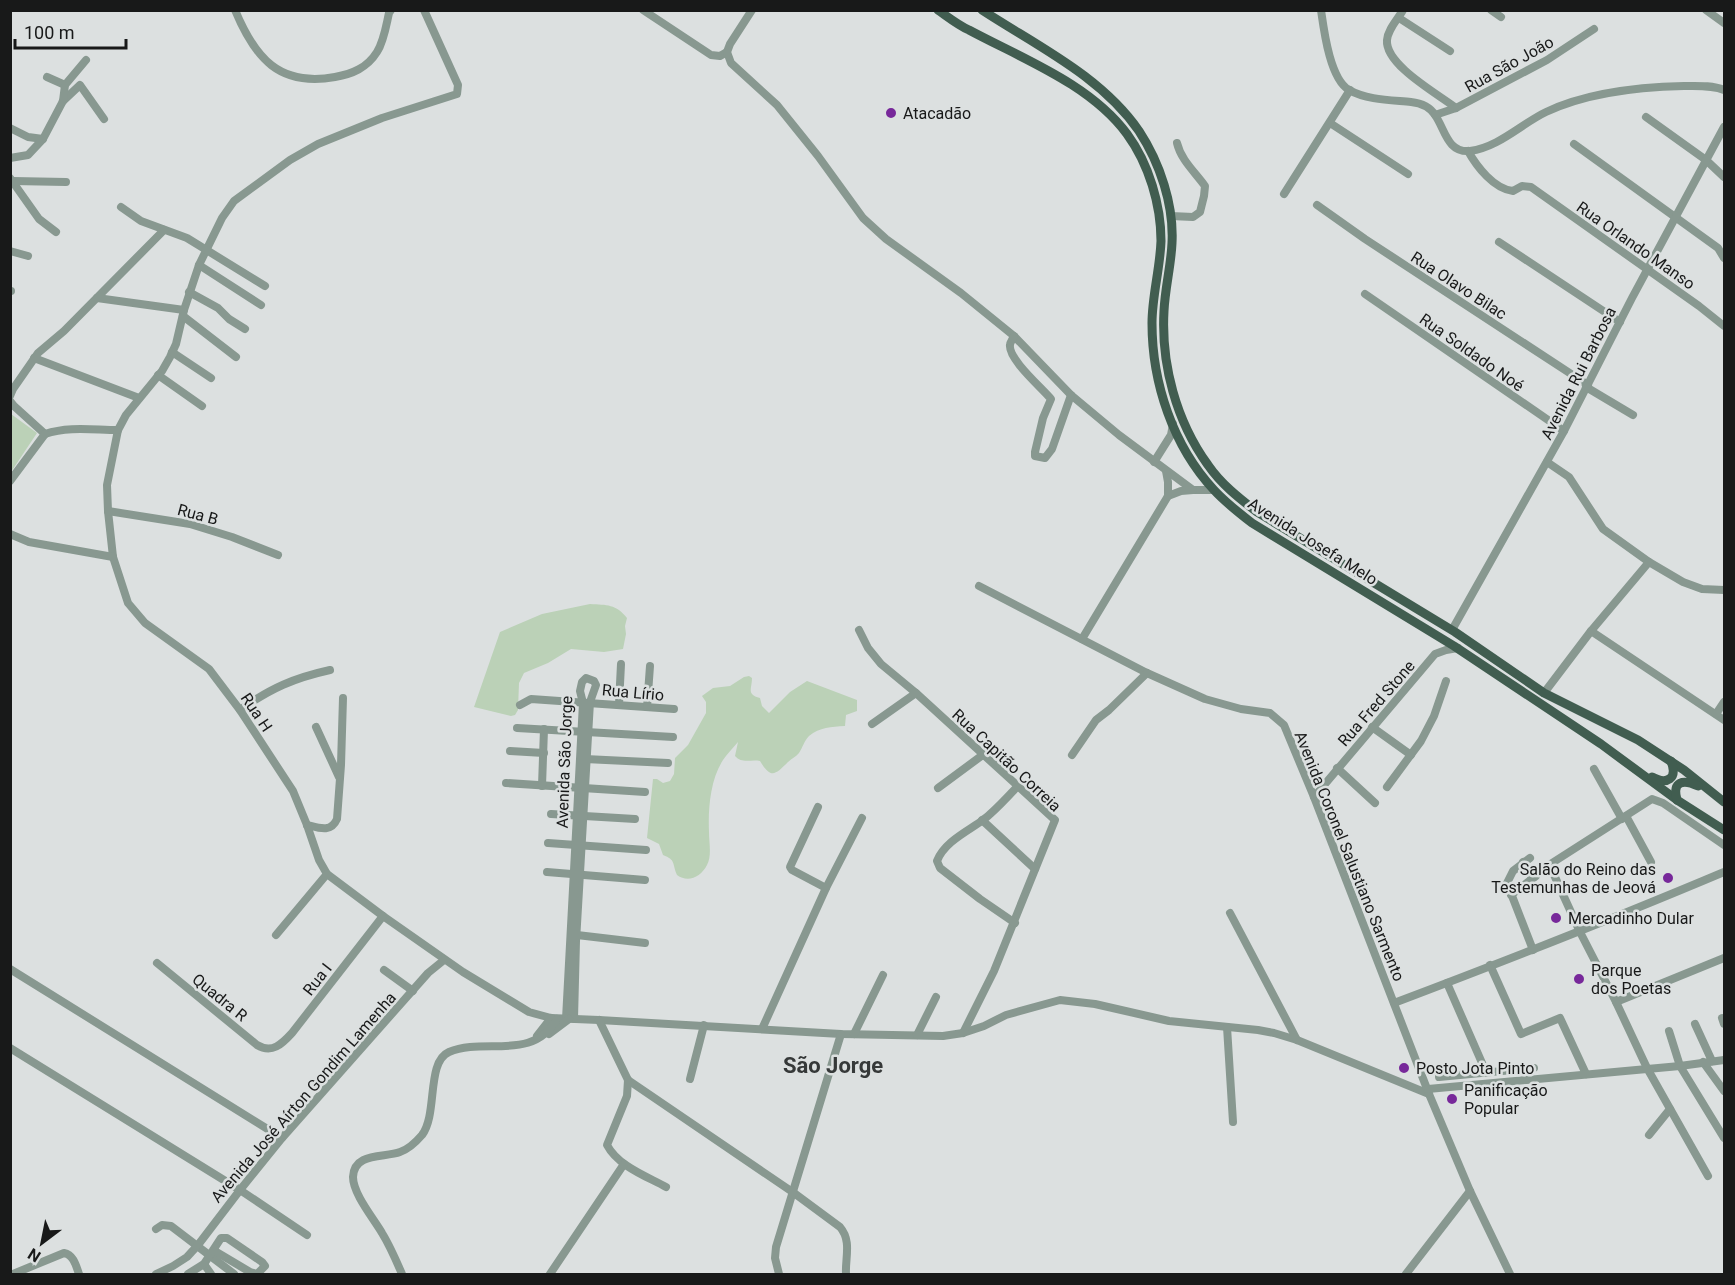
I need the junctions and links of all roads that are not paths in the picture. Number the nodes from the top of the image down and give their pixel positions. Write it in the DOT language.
graph roads {
  1 [pos="235,10"];
  2 [pos="391,10"];
  3 [pos="424,10"];
  4 [pos="643,10"];
  5 [pos="752,10"];
  6 [pos="938,10"];
  7 [pos="982,10"];
  8 [pos="1321,10"];
  9 [pos="1491,10"];
  10 [pos="1706,10"];
  11 [pos="1401,14"];
  12 [pos="1501,18"];
  13 [pos="1725,23"];
  14 [pos="1594,29"];
  15 [pos="1450,51"];
  16 [pos="727,52"];
  17 [pos="86,60"];
  18 [pos="47,77"];
  19 [pos="65,85"];
  20 [pos="1350,90"];
  21 [pos="1725,90"];
  22 [pos="63,101"];
  23 [pos="1456,108"];
  24 [pos="1435,115"];
  25 [pos="1646,117"];
  26 [pos="104,119"];
  27 [pos="1330,123"];
  28 [pos="1725,127"];
  29 [pos="13,129"];
  30 [pos="43,139"];
  31 [pos="1177,143"];
  32 [pos="1574,144"];
  33 [pos="1468,151"];
  34 [pos="10,158"];
  35 [pos="1706,160"];
  36 [pos="1408,174"];
  37 [pos="1725,177"];
  38 [pos="12,180"];
  39 [pos="66,182"];
  40 [pos="1284,194"];
  41 [pos="1317,205"];
  42 [pos="121,207"];
  43 [pos="1171,216"];
  44 [pos="1675,219"];
  45 [pos="164,230"];
  46 [pos="56,232"];
  47 [pos="1499,242"];
  48 [pos="206,250"];
  49 [pos="10,251"];
  50 [pos="28,256"];
  51 [pos="1725,258"];
  52 [pos="199,265"];
  53 [pos="1647,270"];
  54 [pos="266,286"];
  55 [pos="189,292"];
  56 [pos="1365,294"];
  57 [pos="97,298"];
  58 [pos="261,306"];
  59 [pos="183,313"];
  60 [pos="1620,322"];
  61 [pos="1724,326"];
  62 [pos="245,329"];
  63 [pos="1014,336"];
  64 [pos="172,352"];
  65 [pos="236,357"];
  66 [pos="33,358"];
  67 [pos="158,375"];
  68 [pos="211,378"];
  69 [pos="1587,386"];
  70 [pos="1071,395"];
  71 [pos="10,396"];
  72 [pos="139,398"];
  73 [pos="10,401"];
  74 [pos="202,406"];
  75 [pos="1633,415"];
  76 [pos="1173,424"];
  77 [pos="118,430"];
  78 [pos="1564,431"];
  79 [pos="45,434"];
  80 [pos="1154,462"];
  81 [pos="1546,462"];
  82 [pos="1166,471"];
  83 [pos="10,481"];
  84 [pos="1193,490"];
  85 [pos="1213,490"];
  86 [pos="1168,496"];
  87 [pos="108,511"];
  88 [pos="10,534"];
  89 [pos="278,555"];
  90 [pos="113,557"];
  91 [pos="1649,562"];
  92 [pos="979,586"];
  93 [pos="1725,590"];
  94 [pos="859,630"];
  95 [pos="1452,630"];
  96 [pos="1591,631"];
  97 [pos="1436,634"];
  98 [pos="1082,639"];
  99 [pos="1458,648"];
  100 [pos="1435,654"];
  101 [pos="621,664"];
  102 [pos="650,666"];
  103 [pos="330,670"];
  104 [pos="1147,673"];
  105 [pos="1446,681"];
  106 [pos="916,693"];
  107 [pos="1544,693"];
  108 [pos="343,698"];
  109 [pos="586,702"];
  110 [pos="1725,702"];
  111 [pos="619,704"];
  112 [pos="520,705"];
  113 [pos="647,707"];
  114 [pos="674,709"];
  115 [pos="240,710"];
  116 [pos="1716,714"];
  117 [pos="1725,720"];
  118 [pos="872,724"];
  119 [pos="316,727"];
  120 [pos="1372,727"];
  121 [pos="517,728"];
  122 [pos="544,729"];
  123 [pos="585,731"];
  124 [pos="673,737"];
  125 [pos="510,751"];
  126 [pos="544,753"];
  127 [pos="984,754"];
  128 [pos="1072,755"];
  129 [pos="1411,755"];
  130 [pos="584,759"];
  131 [pos="1671,761"];
  132 [pos="668,763"];
  133 [pos="1337,768"];
  134 [pos="1594,769"];
  135 [pos="1636,770"];
  136 [pos="340,780"];
  137 [pos="506,783"];
  138 [pos="542,786"];
  139 [pos="1018,786"];
  140 [pos="1387,787"];
  141 [pos="583,788"];
  142 [pos="938,788"];
  143 [pos="645,792"];
  144 [pos="1714,793"];
  145 [pos="1314,797"];
  146 [pos="1677,800"];
  147 [pos="1725,802"];
  148 [pos="1375,803"];
  149 [pos="818,807"];
  150 [pos="551,814"];
  151 [pos="1692,816"];
  152 [pos="581,817"];
  153 [pos="1624,817"];
  154 [pos="862,818"];
  155 [pos="635,819"];
  156 [pos="982,820"];
  157 [pos="307,825"];
  158 [pos="1725,830"];
  159 [pos="548,843"];
  160 [pos="1725,845"];
  161 [pos="579,846"];
  162 [pos="646,850"];
  163 [pos="1651,862"];
  164 [pos="1035,869"];
  165 [pos="547,872"];
  166 [pos="1725,872"];
  167 [pos="327,874"];
  168 [pos="578,874"];
  169 [pos="645,880"];
  170 [pos="826,888"];
  171 [pos="1511,895"];
  172 [pos="1230,914"];
  173 [pos="383,916"];
  174 [pos="1015,923"];
  175 [pos="1580,932"];
  176 [pos="276,935"];
  177 [pos="575,939"];
  178 [pos="645,943"];
  179 [pos="1533,950"];
  180 [pos="1725,958"];
  181 [pos="444,960"];
  182 [pos="157,963"];
  183 [pos="1490,965"];
  184 [pos="10,969"];
  185 [pos="384,970"];
  186 [pos="883,975"];
  187 [pos="1447,983"];
  188 [pos="413,990"];
  189 [pos="936,997"];
  190 [pos="1616,1002"];
  191 [pos="1394,1003"];
  192 [pos="538,1016"];
  193 [pos="563,1019"];
  194 [pos="599,1020"];
  195 [pos="1695,1024"];
  196 [pos="704,1026"];
  197 [pos="1227,1027"];
  198 [pos="762,1029"];
  199 [pos="1669,1031"];
  200 [pos="963,1033"];
  201 [pos="841,1034"];
  202 [pos="854,1034"];
  203 [pos="917,1035"];
  204 [pos="539,1036"];
  205 [pos="1297,1040"];
  206 [pos="10,1048"];
  207 [pos="267,1049"];
  208 [pos="1725,1059"];
  209 [pos="1708,1062"];
  210 [pos="1680,1066"];
  211 [pos="1534,1068"];
  212 [pos="1647,1068"];
  213 [pos="1486,1072"];
  214 [pos="1586,1074"];
  215 [pos="1439,1077"];
  216 [pos="690,1079"];
  217 [pos="628,1080"];
  218 [pos="1429,1091"];
  219 [pos="1725,1091"];
  220 [pos="1670,1109"];
  221 [pos="1233,1122"];
  222 [pos="1649,1135"];
  223 [pos="282,1138"];
  224 [pos="1725,1138"];
  225 [pos="624,1164"];
  226 [pos="1708,1176"];
  227 [pos="666,1188"];
  228 [pos="240,1190"];
  229 [pos="1470,1191"];
  230 [pos="794,1193"];
  231 [pos="156,1229"];
  232 [pos="307,1235"];
  233 [pos="198,1245"];
  234 [pos="211,1253"];
  235 [pos="204,1264"];
  236 [pos="13,1275"];
  237 [pos="80,1275"];
  238 [pos="156,1275"];
  239 [pos="188,1275"];
  240 [pos="211,1275"];
  241 [pos="234,1275"];
  242 [pos="402,1275"];
  243 [pos="550,1275"];
  244 [pos="779,1275"];
  245 [pos="846,1275"];
  246 [pos="1406,1275"];
  247 [pos="1510,1275"];
  1 -- 2 [label="street"];
  3 -- 48 [label="street"];
  4 -- 16 [label="street"];
  5 -- 16 [label="street"];
  6 -- 76 [label="main road, Avenida Josefa Melo"];
  7 -- 43 [label="main road, Avenida Josefa Melo"];
  8 -- 20 [label="street"];
  9 -- 12 [label="street"];
  10 -- 13 [label="street"];
  11 -- 15 [label="street"];
  11 -- 23 [label="street"];
  14 -- 23 [label="street, Rua São João"];
  16 -- 63 [label="street"];
  17 -- 19 [label="street"];
  18 -- 19 [label="street"];
  19 -- 22 [label="street"];
  20 -- 24 [label="street"];
  20 -- 27 [label="street"];
  21 -- 33 [label="street"];
  22 -- 26 [label="street"];
  22 -- 30 [label="street"];
  23 -- 24 [label="street, Rua São João"];
  24 -- 33 [label="street"];
  25 -- 35 [label="street"];
  27 -- 36 [label="street"];
  27 -- 40 [label="street"];
  28 -- 35 [label="street, Avenida Rui Barbosa"];
  29 -- 30 [label="street"];
  30 -- 34 [label="street"];
  31 -- 43 [label="street"];
  32 -- 44 [label="street"];
  33 -- 53 [label="street, Rua Orlando Manso"];
  35 -- 37 [label="street"];
  35 -- 44 [label="street, Avenida Rui Barbosa"];
  38 -- 39 [label="street"];
  38 -- 46 [label="street"];
  41 -- 69 [label="street, Rua Olavo Bilac"];
  42 -- 45 [label="street"];
  43 -- 95 [label="main road, Avenida Josefa Melo"];
  44 -- 51 [label="street"];
  44 -- 53 [label="street, Avenida Rui Barbosa"];
  45 -- 48 [label="street"];
  45 -- 57 [label="street"];
  47 -- 60 [label="street"];
  48 -- 52 [label="street"];
  48 -- 54 [label="street"];
  49 -- 50 [label="street"];
  52 -- 55 [label="street"];
  52 -- 58 [label="street"];
  53 -- 60 [label="street, Avenida Rui Barbosa"];
  53 -- 61 [label="street, Rua Orlando Manso"];
  55 -- 59 [label="street"];
  55 -- 62 [label="street"];
  56 -- 78 [label="street, Rua Soldado Noé"];
  57 -- 59 [label="street"];
  57 -- 66 [label="street"];
  59 -- 64 [label="street"];
  59 -- 65 [label="street"];
  60 -- 69 [label="street, Avenida Rui Barbosa"];
  63 -- 70 [label="street"];
  63 -- 70 [label="street"];
  64 -- 67 [label="street"];
  64 -- 68 [label="street"];
  66 -- 71 [label="street"];
  66 -- 72 [label="street"];
  67 -- 72 [label="street"];
  67 -- 74 [label="street"];
  69 -- 75 [label="street, Rua Olavo Bilac"];
  69 -- 78 [label="street, Avenida Rui Barbosa"];
  70 -- 80 [label="street"];
  72 -- 77 [label="street"];
  73 -- 79 [label="street"];
  76 -- 80 [label="street"];
  76 -- 85 [label="main road, Avenida Josefa Melo"];
  77 -- 79 [label="street"];
  77 -- 87 [label="street, Rua H"];
  78 -- 81 [label="street, Avenida Rui Barbosa"];
  79 -- 83 [label="street"];
  80 -- 82 [label="street"];
  81 -- 91 [label="street"];
  81 -- 95 [label="street, Avenida Rui Barbosa"];
  82 -- 84 [label="street"];
  82 -- 86 [label="street"];
  84 -- 85 [label="street"];
  84 -- 86 [label="street"];
  85 -- 97 [label="main road, Avenida Josefa Melo"];
  86 -- 98 [label="street"];
  87 -- 89 [label="street, Rua B"];
  87 -- 90 [label="street, Rua H"];
  88 -- 90 [label="street"];
  90 -- 115 [label="street, Rua H"];
  91 -- 93 [label="street"];
  91 -- 96 [label="street"];
  92 -- 98 [label="street, Avenida Coronel Salustiano Sarmento"];
  94 -- 106 [label="street, Rua Capitão Correia"];
  95 -- 107 [label="main road, Avenida Josefa Melo"];
  96 -- 107 [label="street"];
  96 -- 116 [label="street"];
  97 -- 99 [label="main road, Avenida Josefa Melo"];
  97 -- 100 [label="street, Rua Fred Stone"];
  98 -- 104 [label="street, Avenida Coronel Salustiano Sarmento"];
  99 -- 100 [label="street, Rua Fred Stone"];
  99 -- 135 [label="main road, Avenida Josefa Melo"];
  100 -- 120 [label="street, Rua Fred Stone"];
  101 -- 111 [label="street"];
  102 -- 113 [label="street"];
  103 -- 115 [label="street"];
  104 -- 128 [label="street"];
  104 -- 145 [label="street, Avenida Coronel Salustiano Sarmento"];
  105 -- 129 [label="street"];
  106 -- 118 [label="street"];
  106 -- 127 [label="street, Rua Capitão Correia"];
  107 -- 131 [label="main road, Avenida Josefa Melo"];
  108 -- 136 [label="street"];
  109 -- 111 [label="street, Rua Lírio"];
  109 -- 112 [label="street, Rua Lírio"];
  109 -- 123 [label="street, Avenida São Jorge"];
  110 -- 116 [label="street"];
  111 -- 113 [label="street, Rua Lírio"];
  113 -- 114 [label="street, Rua Lírio"];
  115 -- 157 [label="street, Rua H"];
  116 -- 117 [label="street"];
  119 -- 136 [label="street"];
  120 -- 129 [label="street"];
  120 -- 133 [label="street, Rua Fred Stone"];
  121 -- 122 [label="street"];
  122 -- 123 [label="street"];
  122 -- 126 [label="street"];
  123 -- 124 [label="street"];
  123 -- 130 [label="street, Avenida São Jorge"];
  125 -- 126 [label="street"];
  126 -- 138 [label="street"];
  127 -- 139 [label="street, Rua Capitão Correia"];
  127 -- 142 [label="street"];
  129 -- 140 [label="street"];
  130 -- 132 [label="street"];
  130 -- 141 [label="street, Avenida São Jorge"];
  131 -- 135 [label="main road"];
  131 -- 144 [label="main road, Avenida Josefa Melo"];
  133 -- 145 [label="street, Rua Fred Stone"];
  133 -- 148 [label="street"];
  134 -- 153 [label="street"];
  135 -- 146 [label="main road, Avenida Josefa Melo"];
  136 -- 157 [label="street"];
  137 -- 138 [label="street"];
  138 -- 141 [label="street"];
  139 -- 156 [label="street"];
  139 -- 164 [label="street, Rua Capitão Correia"];
  141 -- 143 [label="street"];
  141 -- 152 [label="street, Avenida São Jorge"];
  144 -- 146 [label="main road"];
  144 -- 147 [label="main road, Avenida Josefa Melo"];
  145 -- 191 [label="street, Avenida Coronel Salustiano Sarmento"];
  146 -- 151 [label="main road, Avenida Josefa Melo"];
  149 -- 170 [label="street"];
  150 -- 152 [label="street"];
  151 -- 153 [label="street"];
  151 -- 158 [label="main road, Avenida Josefa Melo"];
  151 -- 160 [label="street"];
  152 -- 155 [label="street"];
  152 -- 161 [label="street, Avenida São Jorge"];
  153 -- 163 [label="street"];
  153 -- 175 [label="street"];
  154 -- 170 [label="street"];
  156 -- 164 [label="street"];
  156 -- 174 [label="street"];
  157 -- 167 [label="street, Rua H"];
  159 -- 161 [label="street"];
  161 -- 162 [label="street"];
  161 -- 168 [label="street, Avenida São Jorge"];
  164 -- 174 [label="street, Rua Capitão Correia"];
  165 -- 168 [label="street"];
  166 -- 175 [label="street"];
  167 -- 173 [label="street, Rua H"];
  167 -- 176 [label="street"];
  168 -- 169 [label="street"];
  168 -- 177 [label="street, Avenida São Jorge"];
  170 -- 198 [label="street"];
  171 -- 171 [label="street"];
  171 -- 179 [label="street"];
  172 -- 205 [label="street"];
  173 -- 181 [label="street, Rua H"];
  173 -- 207 [label="street, Rua I"];
  174 -- 200 [label="street, Rua Capitão Correia"];
  175 -- 179 [label="street"];
  175 -- 190 [label="street"];
  177 -- 178 [label="street"];
  177 -- 193 [label="street, Avenida São Jorge"];
  179 -- 183 [label="street"];
  180 -- 190 [label="street"];
  181 -- 188 [label="street, Avenida José Aírton Gondim Lamenha"];
  181 -- 192 [label="street, Rua H"];
  182 -- 207 [label="street, Quadra R"];
  183 -- 187 [label="street"];
  183 -- 214 [label="street"];
  184 -- 223 [label="street"];
  185 -- 188 [label="street"];
  186 -- 202 [label="street"];
  187 -- 191 [label="street"];
  187 -- 213 [label="street"];
  188 -- 223 [label="street, Avenida José Aírton Gondim Lamenha"];
  189 -- 203 [label="street"];
  190 -- 212 [label="street"];
  191 -- 218 [label="street, Avenida Coronel Salustiano Sarmento"];
  192 -- 193 [label="street"];
  192 -- 204 [label="street"];
  193 -- 194 [label="street"];
  193 -- 204 [label="street"];
  193 -- 204 [label="street"];
  194 -- 196 [label="street"];
  194 -- 217 [label="street"];
  195 -- 209 [label="street"];
  196 -- 198 [label="street"];
  196 -- 216 [label="street"];
  197 -- 200 [label="street"];
  197 -- 205 [label="street"];
  197 -- 221 [label="street"];
  198 -- 201 [label="street"];
  199 -- 210 [label="street"];
  200 -- 203 [label="street"];
  201 -- 202 [label="street"];
  201 -- 230 [label="street"];
  202 -- 203 [label="street"];
  204 -- 242 [label="street"];
  205 -- 218 [label="street"];
  206 -- 228 [label="street"];
  208 -- 209 [label="street"];
  209 -- 210 [label="street"];
  209 -- 219 [label="street"];
  210 -- 212 [label="street"];
  210 -- 224 [label="street"];
  211 -- 213 [label="street"];
  212 -- 214 [label="street"];
  212 -- 220 [label="street"];
  213 -- 215 [label="street"];
  214 -- 218 [label="street"];
  217 -- 225 [label="street"];
  217 -- 230 [label="street"];
  218 -- 229 [label="street, Avenida Coronel Salustiano Sarmento"];
  220 -- 222 [label="street"];
  220 -- 226 [label="street"];
  223 -- 228 [label="street, Avenida José Aírton Gondim Lamenha"];
  225 -- 227 [label="street"];
  225 -- 243 [label="street"];
  228 -- 232 [label="street"];
  228 -- 233 [label="street, Avenida José Aírton Gondim Lamenha"];
  229 -- 246 [label="street"];
  229 -- 247 [label="street, Avenida Coronel Salustiano Sarmento"];
  230 -- 244 [label="street"];
  230 -- 245 [label="street"];
  231 -- 233 [label="street"];
  233 -- 234 [label="street"];
  233 -- 238 [label="street, Avenida José Aírton Gondim Lamenha"];
  234 -- 234 [label="street"];
  234 -- 235 [label="street"];
  234 -- 241 [label="street"];
  235 -- 239 [label="street"];
  235 -- 240 [label="street"];
  236 -- 237 [label="street"];
}
